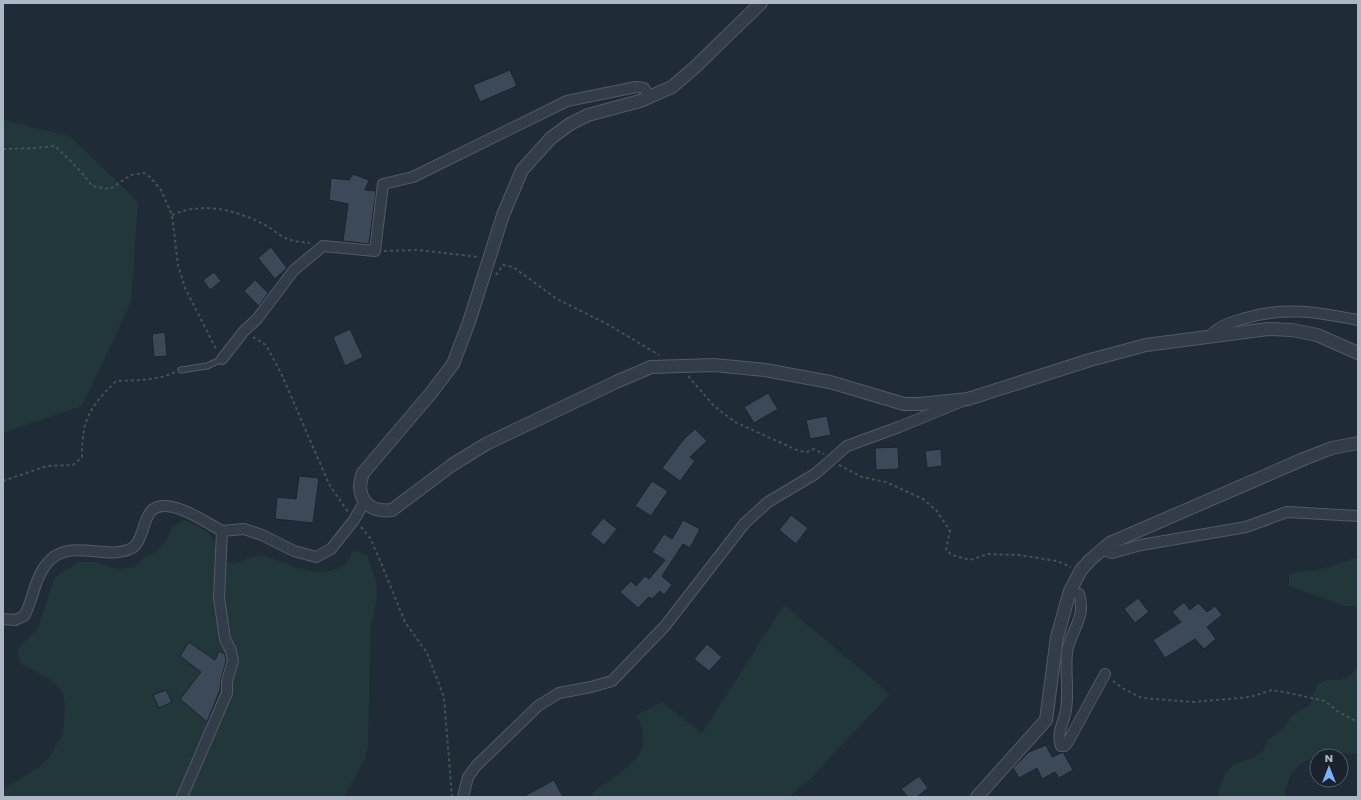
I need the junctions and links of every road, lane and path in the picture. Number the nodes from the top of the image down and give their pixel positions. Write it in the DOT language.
graph roads {
  1 [pos="761,3"];
  2 [pos="650,97"];
  3 [pos="3,148"];
  4 [pos="172,215"];
  5 [pos="323,246"];
  6 [pos="374,251"];
  7 [pos="490,259"];
  8 [pos="483,280"];
  9 [pos="1358,320"];
  10 [pos="244,331"];
  11 [pos="1210,336"];
  12 [pos="1358,352"];
  13 [pos="222,359"];
  14 [pos="679,366"];
  15 [pos="181,370"];
  16 [pos="968,399"];
  17 [pos="1358,443"];
  18 [pos="832,459"];
  19 [pos="3,481"];
  20 [pos="365,501"];
  21 [pos="1358,516"];
  22 [pos="354,520"];
  23 [pos="222,531"];
  24 [pos="1104,550"];
  25 [pos="1081,570"];
  26 [pos="1070,591"];
  27 [pos="3,619"];
  28 [pos="1105,674"];
  29 [pos="1358,722"];
  30 [pos="182,797"];
  31 [pos="452,797"];
  32 [pos="463,797"];
  33 [pos="977,797"];
  1 -- 2 [label="street"];
  2 -- 6 [label="street"];
  2 -- 7 [label="street"];
  3 -- 4 [label="path"];
  4 -- 5 [label="path"];
  4 -- 13 [label="path"];
  5 -- 6 [label="street"];
  5 -- 10 [label="street"];
  6 -- 7 [label="path"];
  7 -- 8 [label="street"];
  8 -- 14 [label="path"];
  8 -- 20 [label="street"];
  9 -- 11 [label="street"];
  10 -- 13 [label="street"];
  10 -- 22 [label="path"];
  11 -- 12 [label="street"];
  11 -- 16 [label="street"];
  13 -- 15 [label="lane"];
  14 -- 16 [label="street"];
  14 -- 18 [label="path"];
  14 -- 20 [label="street"];
  15 -- 19 [label="path"];
  16 -- 18 [label="street"];
  17 -- 24 [label="street"];
  18 -- 25 [label="path"];
  18 -- 32 [label="street"];
  20 -- 22 [label="street"];
  21 -- 24 [label="street"];
  22 -- 23 [label="street"];
  22 -- 31 [label="path"];
  23 -- 27 [label="street"];
  23 -- 30 [label="street"];
  24 -- 25 [label="street"];
  25 -- 26 [label="street"];
  26 -- 28 [label="street"];
  26 -- 33 [label="street"];
  28 -- 29 [label="path"];
}
